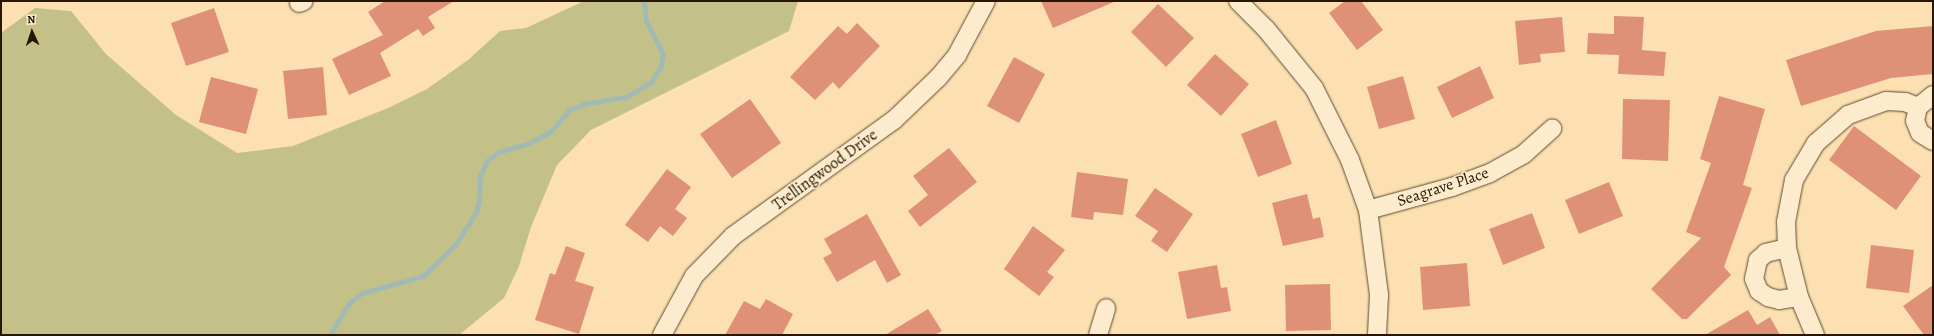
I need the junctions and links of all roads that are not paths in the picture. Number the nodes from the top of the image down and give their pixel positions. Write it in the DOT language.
graph roads {
  1 [pos="986,1"];
  2 [pos="1238,1"];
  3 [pos="1933,95"];
  4 [pos="1918,108"];
  5 [pos="1552,129"];
  6 [pos="1933,141"];
  7 [pos="1368,210"];
  8 [pos="1787,248"];
  9 [pos="1799,297"];
  10 [pos="1106,308"];
  11 [pos="662,335"];
  12 [pos="1098,335"];
  13 [pos="1377,335"];
  14 [pos="1815,335"];
  1 -- 11 [label="street, Trellingwood Drive"];
  2 -- 7 [label="street"];
  3 -- 4 [label="street"];
  4 -- 6 [label="street"];
  4 -- 8 [label="street"];
  5 -- 7 [label="street, Seagrave Place"];
  7 -- 13 [label="street"];
  8 -- 9 [label="street"];
  8 -- 9 [label="street"];
  9 -- 14 [label="street"];
  10 -- 12 [label="street"];
}
